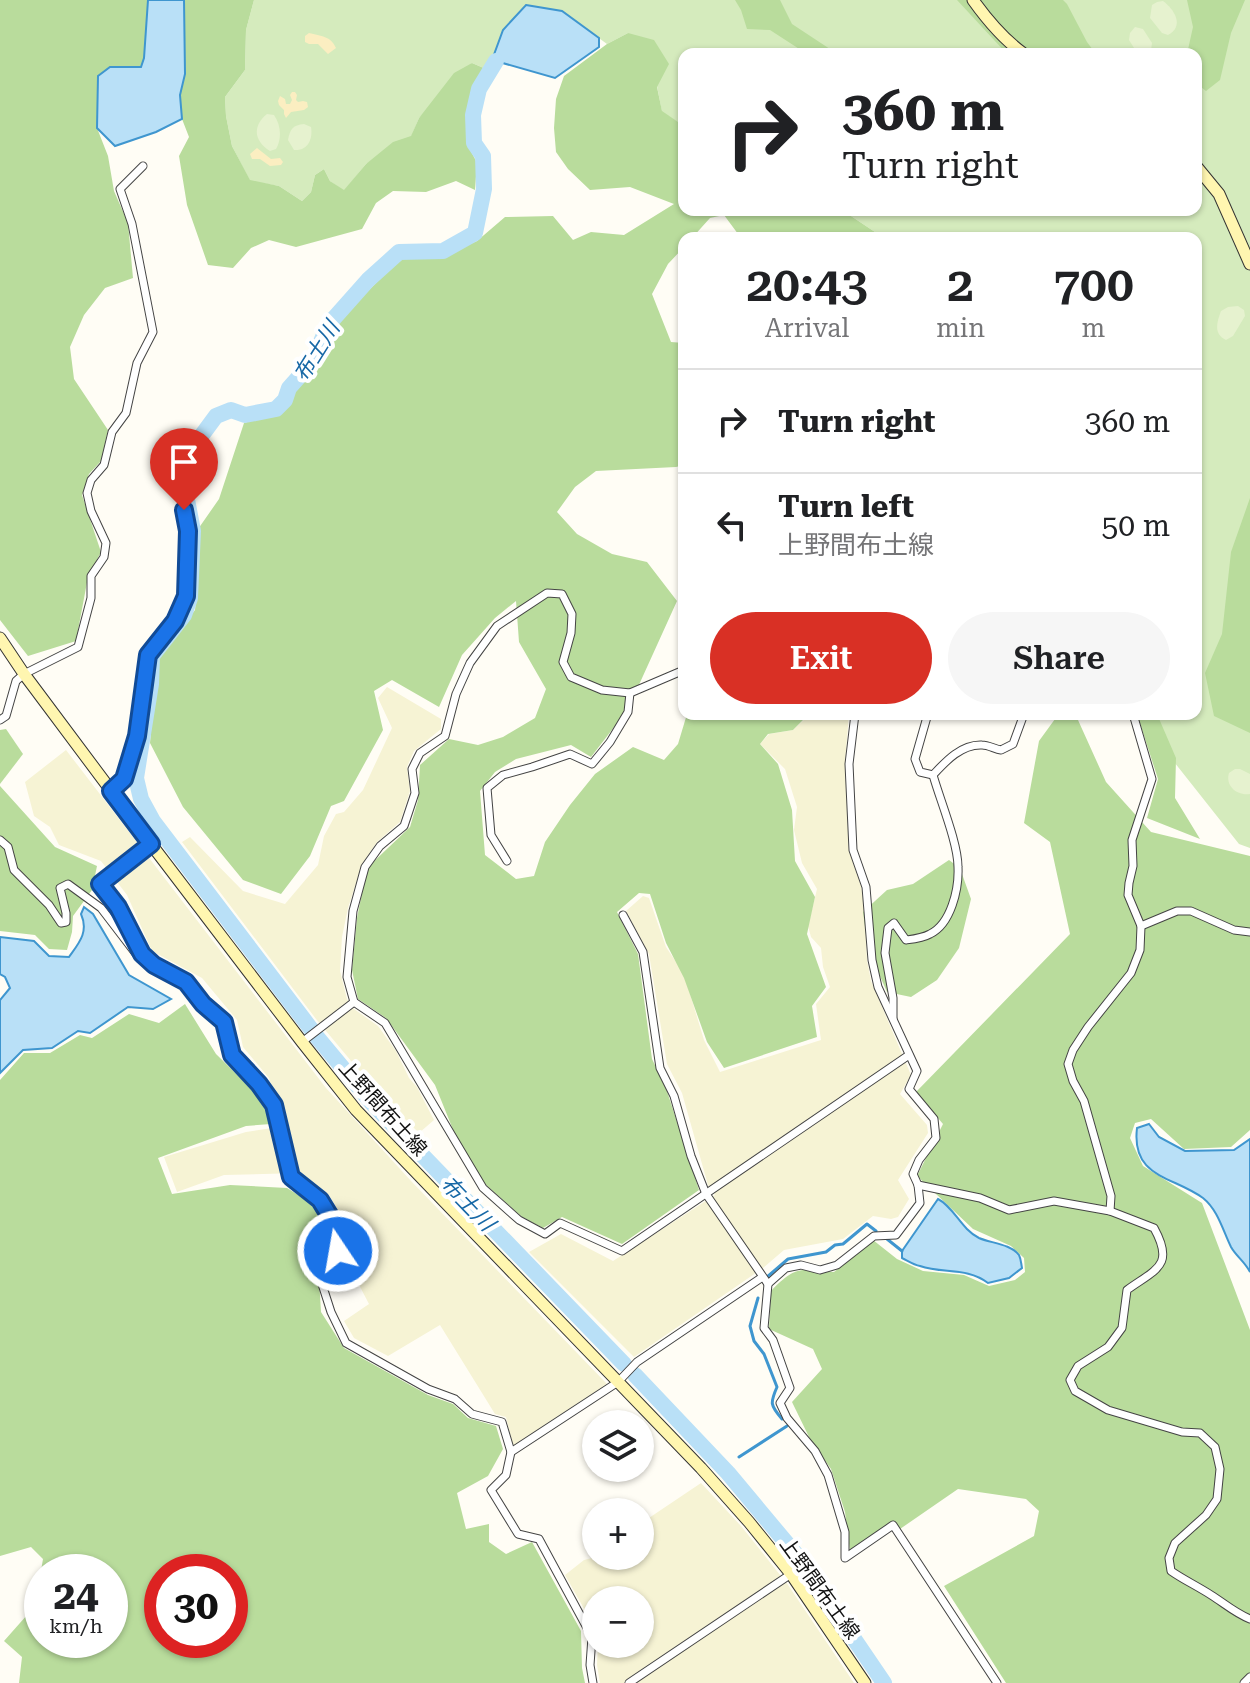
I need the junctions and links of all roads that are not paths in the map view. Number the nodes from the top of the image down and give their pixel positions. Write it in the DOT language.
graph roads {
  1 [pos="973,0"];
  2 [pos="1017,48"];
  3 [pos="143,166"];
  4 [pos="1202,173"];
  5 [pos="1250,264"];
  6 [pos="186,460"];
  7 [pos="0,638"];
  8 [pos="678,673"];
  9 [pos="24,674"];
  10 [pos="630,693"];
  11 [pos="0,720"];
  12 [pos="854,720"];
  13 [pos="926,720"];
  14 [pos="1022,720"];
  15 [pos="1135,720"];
  16 [pos="933,775"];
  17 [pos="111,791"];
  18 [pos="0,840"];
  19 [pos="151,844"];
  20 [pos="507,861"];
  21 [pos="623,915"];
  22 [pos="1141,926"];
  23 [pos="1250,932"];
  24 [pos="154,965"];
  25 [pos="354,1002"];
  26 [pos="893,1020"];
  27 [pos="302,1042"];
  28 [pos="909,1055"];
  29 [pos="918,1185"];
  30 [pos="706,1194"];
  31 [pos="1110,1211"];
  32 [pos="761,1278"];
  33 [pos="768,1284"];
  34 [pos="618,1382"];
  35 [pos="511,1452"];
  36 [pos="791,1574"];
  37 [pos="1250,1619"];
  38 [pos="1250,1677"];
  39 [pos="593,1683"];
  40 [pos="629,1683"];
  41 [pos="865,1683"];
  42 [pos="997,1683"];
  43 [pos="1244,1683"];
  1 -- 2 [label="main road"];
  3 -- 9 [label="street"];
  4 -- 5 [label="main road"];
  6 -- 17 [label="street"];
  7 -- 9 [label="main road, 上野間布土線"];
  8 -- 10 [label="street"];
  9 -- 11 [label="street"];
  9 -- 17 [label="main road, 上野間布土線"];
  10 -- 20 [label="street"];
  10 -- 25 [label="street"];
  12 -- 26 [label="street"];
  13 -- 16 [label="street"];
  14 -- 16 [label="street"];
  15 -- 22 [label="street"];
  16 -- 26 [label="street"];
  17 -- 19 [label="main road, 上野間布土線"];
  18 -- 24 [label="street"];
  19 -- 24 [label="street"];
  19 -- 27 [label="main road, 上野間布土線"];
  21 -- 30 [label="street"];
  22 -- 23 [label="street"];
  22 -- 31 [label="street"];
  24 -- 35 [label="street"];
  25 -- 27 [label="street"];
  25 -- 30 [label="street"];
  26 -- 28 [label="street"];
  27 -- 34 [label="main road, 上野間布土線"];
  28 -- 29 [label="street"];
  28 -- 30 [label="street"];
  29 -- 31 [label="street"];
  29 -- 33 [label="street"];
  30 -- 32 [label="street"];
  31 -- 37 [label="street"];
  32 -- 33 [label="street"];
  32 -- 34 [label="street"];
  33 -- 42 [label="street"];
  34 -- 35 [label="street"];
  34 -- 36 [label="main road, 上野間布土線"];
  35 -- 39 [label="street"];
  36 -- 40 [label="street"];
  36 -- 41 [label="main road, 上野間布土線"];
  38 -- 43 [label="street"];
}
